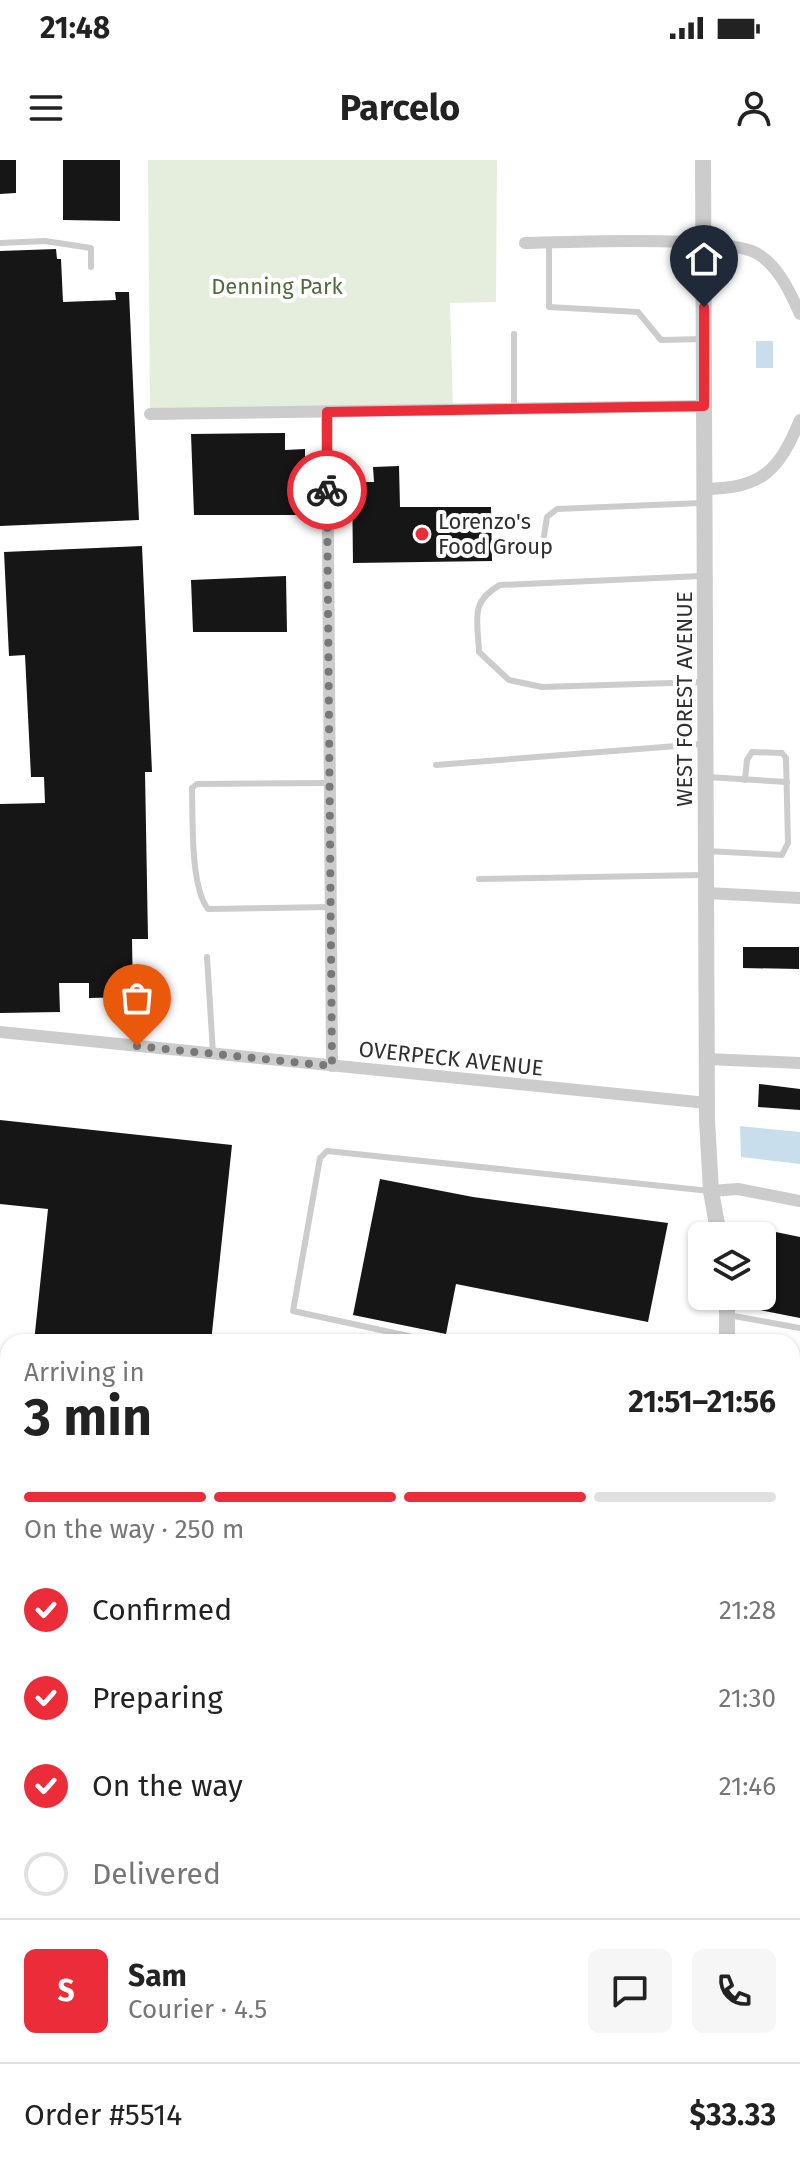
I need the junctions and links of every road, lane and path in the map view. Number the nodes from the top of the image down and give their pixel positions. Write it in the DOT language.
graph roads {
  1 [pos="703,160"];
  2 [pos="0,243"];
  3 [pos="525,243"];
  4 [pos="549,243"];
  5 [pos="704,244"];
  6 [pos="91,267"];
  7 [pos="800,314"];
  8 [pos="514,334"];
  9 [pos="704,339"];
  10 [pos="704,406"];
  11 [pos="514,409"];
  12 [pos="327,412"];
  13 [pos="150,414"];
  14 [pos="800,420"];
  15 [pos="705,496"];
  16 [pos="544,536"];
  17 [pos="705,575"];
  18 [pos="705,682"];
  19 [pos="706,744"];
  20 [pos="436,765"];
  21 [pos="706,777"];
  22 [pos="745,780"];
  23 [pos="787,782"];
  24 [pos="330,783"];
  25 [pos="706,851"];
  26 [pos="706,875"];
  27 [pos="479,879"];
  28 [pos="706,893"];
  29 [pos="800,898"];
  30 [pos="331,907"];
  31 [pos="207,957"];
  32 [pos="0,1032"];
  33 [pos="213,1053"];
  34 [pos="707,1059"];
  35 [pos="800,1063"];
  36 [pos="332,1066"];
  37 [pos="707,1112"];
  38 [pos="711,1191"];
  39 [pos="800,1201"];
  40 [pos="717,1222"];
  41 [pos="728,1310"];
  42 [pos="728,1315"];
  43 [pos="800,1328"];
  44 [pos="399,1334"];
  45 [pos="727,1334"];
  1 -- 5 [label="street, WEST FOREST AVENUE"];
  2 -- 6 [label="lane"];
  3 -- 4 [label="street"];
  4 -- 5 [label="street"];
  4 -- 9 [label="lane"];
  5 -- 7 [label="street"];
  5 -- 9 [label="street, WEST FOREST AVENUE"];
  8 -- 11 [label="lane"];
  9 -- 10 [label="street, WEST FOREST AVENUE"];
  10 -- 11 [label="street"];
  10 -- 15 [label="street, WEST FOREST AVENUE"];
  11 -- 12 [label="street"];
  12 -- 13 [label="street"];
  12 -- 24 [label="street"];
  14 -- 15 [label="street"];
  15 -- 16 [label="lane"];
  15 -- 17 [label="street, WEST FOREST AVENUE"];
  17 -- 18 [label="street, WEST FOREST AVENUE"];
  17 -- 18 [label="lane"];
  18 -- 19 [label="street, WEST FOREST AVENUE"];
  19 -- 20 [label="lane"];
  19 -- 21 [label="street, WEST FOREST AVENUE"];
  21 -- 22 [label="lane"];
  21 -- 25 [label="street, WEST FOREST AVENUE"];
  22 -- 23 [label="lane"];
  22 -- 23 [label="lane"];
  23 -- 25 [label="lane"];
  24 -- 30 [label="street"];
  24 -- 30 [label="lane"];
  25 -- 26 [label="street, WEST FOREST AVENUE"];
  26 -- 27 [label="lane"];
  26 -- 28 [label="street, WEST FOREST AVENUE"];
  28 -- 29 [label="street"];
  28 -- 34 [label="street, WEST FOREST AVENUE"];
  30 -- 36 [label="street"];
  31 -- 33 [label="lane"];
  32 -- 33 [label="street, OVERPECK AVENUE"];
  33 -- 36 [label="street, OVERPECK AVENUE"];
  34 -- 35 [label="street"];
  34 -- 37 [label="street, WEST FOREST AVENUE"];
  36 -- 37 [label="street, OVERPECK AVENUE"];
  37 -- 38 [label="street, WEST FOREST AVENUE"];
  38 -- 39 [label="street"];
  38 -- 40 [label="street, WEST FOREST AVENUE"];
  38 -- 44 [label="lane"];
  41 -- 42 [label="street"];
  42 -- 43 [label="lane"];
  42 -- 45 [label="street"];
}
